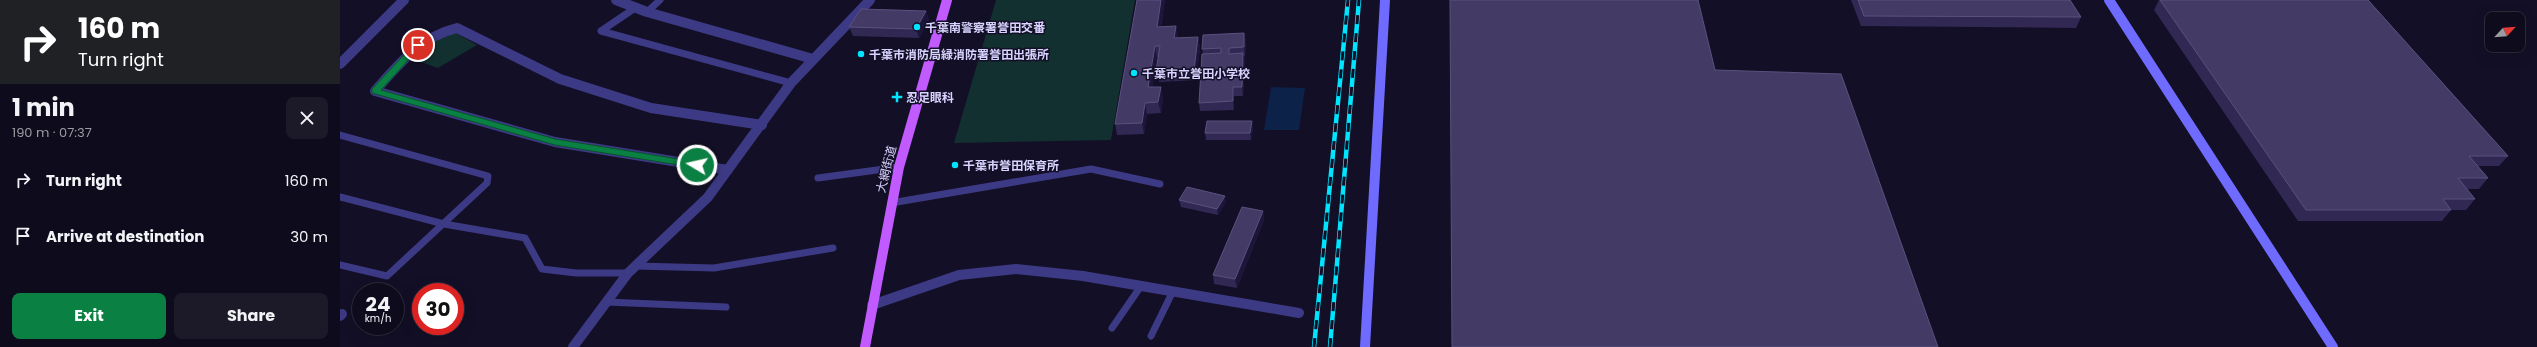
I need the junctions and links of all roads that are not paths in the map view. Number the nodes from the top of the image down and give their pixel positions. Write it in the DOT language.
graph roads {
  1 [pos="404,0"];
  2 [pos="616,0"];
  3 [pos="660,0"];
  4 [pos="870,0"];
  5 [pos="947,0"];
  6 [pos="1385,0"];
  7 [pos="2109,0"];
  8 [pos="635,8"];
  9 [pos="647,12"];
  10 [pos="813,59"];
  11 [pos="340,64"];
  12 [pos="791,83"];
  13 [pos="762,125"];
  14 [pos="340,135"];
  15 [pos="899,167"];
  16 [pos="728,170"];
  17 [pos="818,178"];
  18 [pos="1160,184"];
  19 [pos="340,197"];
  20 [pos="890,203"];
  21 [pos="444,224"];
  22 [pos="834,248"];
  23 [pos="340,265"];
  24 [pos="632,270"];
  25 [pos="1141,286"];
  26 [pos="1173,291"];
  27 [pos="606,302"];
  28 [pos="872,305"];
  29 [pos="726,307"];
  30 [pos="1299,313"];
  31 [pos="1112,328"];
  32 [pos="1151,336"];
  33 [pos="573,347"];
  34 [pos="865,347"];
  35 [pos="1365,347"];
  36 [pos="2333,347"];
  1 -- 11 [label="street"];
  2 -- 8 [label="street"];
  3 -- 9 [label="lane"];
  4 -- 10 [label="street"];
  5 -- 15 [label="main road, 大網街道"];
  6 -- 35 [label="street"];
  7 -- 36 [label="street"];
  8 -- 9 [label="street"];
  8 -- 12 [label="lane"];
  9 -- 10 [label="street"];
  10 -- 12 [label="street"];
  12 -- 13 [label="street"];
  13 -- 16 [label="street"];
  13 -- 16 [label="street"];
  14 -- 21 [label="lane"];
  15 -- 17 [label="lane"];
  15 -- 20 [label="main road, 大網街道"];
  16 -- 24 [label="street"];
  18 -- 20 [label="lane"];
  19 -- 21 [label="lane"];
  20 -- 28 [label="main road, 大網街道"];
  21 -- 23 [label="lane"];
  21 -- 24 [label="lane"];
  22 -- 24 [label="lane"];
  24 -- 27 [label="street"];
  25 -- 26 [label="street"];
  25 -- 28 [label="street"];
  25 -- 31 [label="lane"];
  26 -- 30 [label="street"];
  26 -- 32 [label="lane"];
  27 -- 29 [label="lane"];
  27 -- 33 [label="street"];
  28 -- 34 [label="main road, 大網街道"];
}
